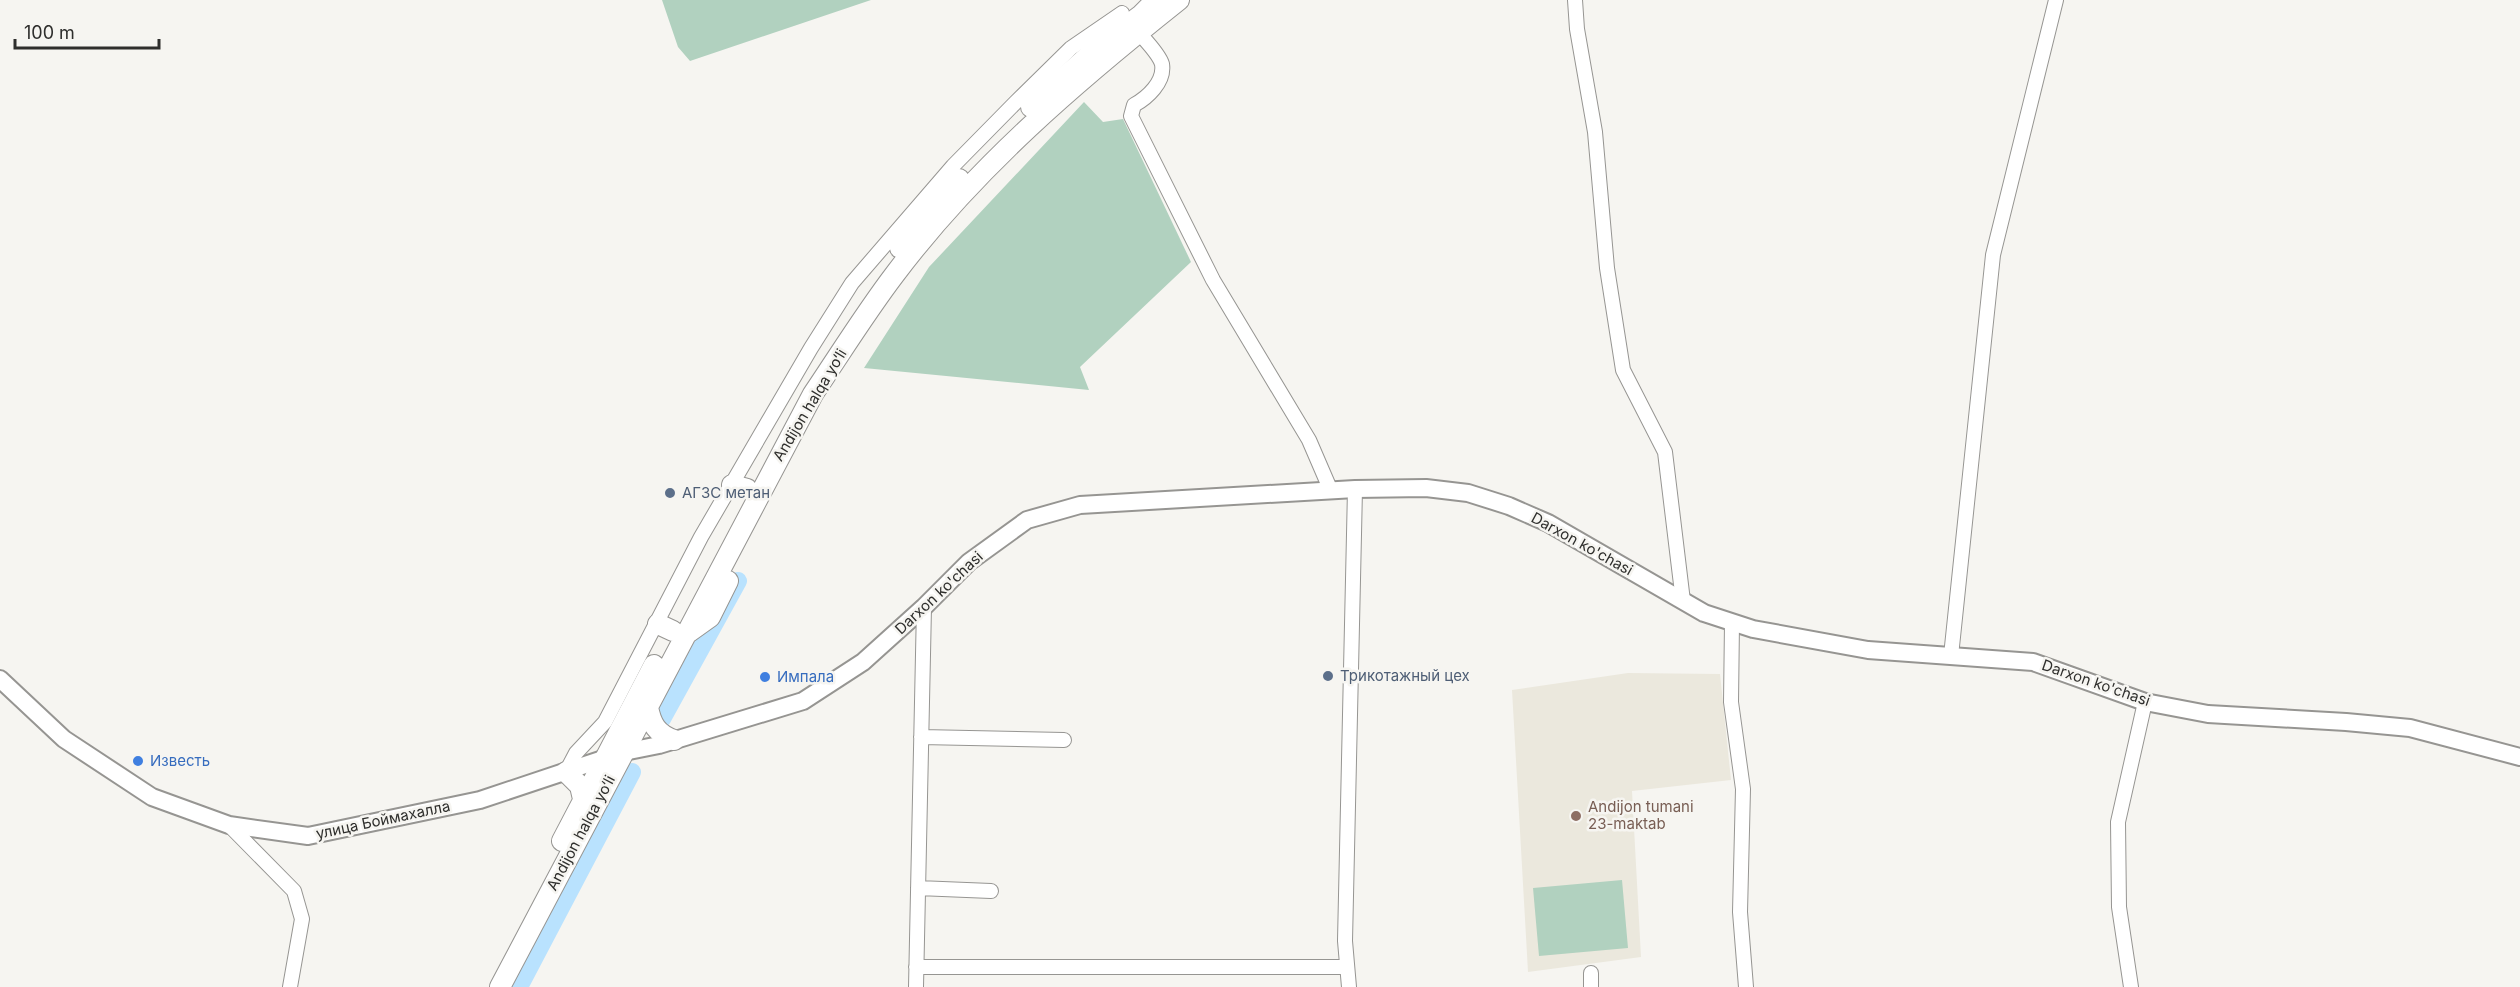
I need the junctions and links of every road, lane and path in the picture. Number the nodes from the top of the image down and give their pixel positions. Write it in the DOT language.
graph roads {
  1 [pos="1156,0"];
  2 [pos="1179,0"];
  3 [pos="1575,0"];
  4 [pos="2056,0"];
  5 [pos="1134,20"];
  6 [pos="1355,489"];
  7 [pos="1331,490"];
  8 [pos="1683,601"];
  9 [pos="924,607"];
  10 [pos="1732,623"];
  11 [pos="672,629"];
  12 [pos="1952,656"];
  13 [pos="0,679"];
  14 [pos="2145,702"];
  15 [pos="648,707"];
  16 [pos="921,737"];
  17 [pos="675,740"];
  18 [pos="1064,740"];
  19 [pos="624,752"];
  20 [pos="2520,757"];
  21 [pos="605,758"];
  22 [pos="566,772"];
  23 [pos="583,799"];
  24 [pos="229,825"];
  25 [pos="918,888"];
  26 [pos="991,891"];
  27 [pos="916,967"];
  28 [pos="1347,967"];
  29 [pos="290,987"];
  30 [pos="485,987"];
  31 [pos="500,987"];
  32 [pos="916,987"];
  33 [pos="1349,987"];
  34 [pos="1746,987"];
  35 [pos="2131,987"];
  1 -- 5 [label="highway, Andijon halqa yo‘li"];
  2 -- 5 [label="highway, Andijon halqa yo‘li"];
  3 -- 8 [label="street"];
  4 -- 12 [label="street"];
  5 -- 7 [label="street"];
  5 -- 11 [label="highway, Andijon halqa yo‘li"];
  5 -- 11 [label="highway, Andijon halqa yo‘li"];
  6 -- 7 [label="main road, Darxon ko'chasi"];
  6 -- 8 [label="main road, Darxon ko'chasi"];
  6 -- 28 [label="street"];
  7 -- 9 [label="main road, Darxon ko'chasi"];
  8 -- 10 [label="main road, Darxon ko'chasi"];
  9 -- 16 [label="street"];
  9 -- 17 [label="main road, Darxon ko'chasi"];
  10 -- 12 [label="main road, Darxon ko'chasi"];
  10 -- 34 [label="street"];
  11 -- 15 [label="highway, Andijon halqa yo‘li"];
  11 -- 21 [label="highway, Andijon halqa yo‘li"];
  11 -- 22 [label="street"];
  12 -- 14 [label="main road, Darxon ko'chasi"];
  13 -- 24 [label="main road, улица Боймахалла"];
  14 -- 20 [label="main road, Darxon ko'chasi"];
  14 -- 35 [label="street"];
  15 -- 17 [label="highway"];
  15 -- 19 [label="highway, Andijon halqa yo‘li"];
  16 -- 18 [label="street"];
  16 -- 25 [label="street"];
  17 -- 19 [label="main road, Darxon ko'chasi"];
  19 -- 21 [label="main road, улица Боймахалла"];
  19 -- 31 [label="highway, Andijon halqa yo‘li"];
  21 -- 22 [label="main road, улица Боймахалла"];
  21 -- 23 [label="highway, Andijon halqa yo‘li"];
  22 -- 23 [label="highway"];
  22 -- 24 [label="main road, улица Боймахалла"];
  23 -- 30 [label="highway, Andijon halqa yo‘li"];
  24 -- 29 [label="street"];
  25 -- 26 [label="street"];
  25 -- 27 [label="street"];
  27 -- 28 [label="street"];
  27 -- 32 [label="street"];
  28 -- 33 [label="street"];
}
